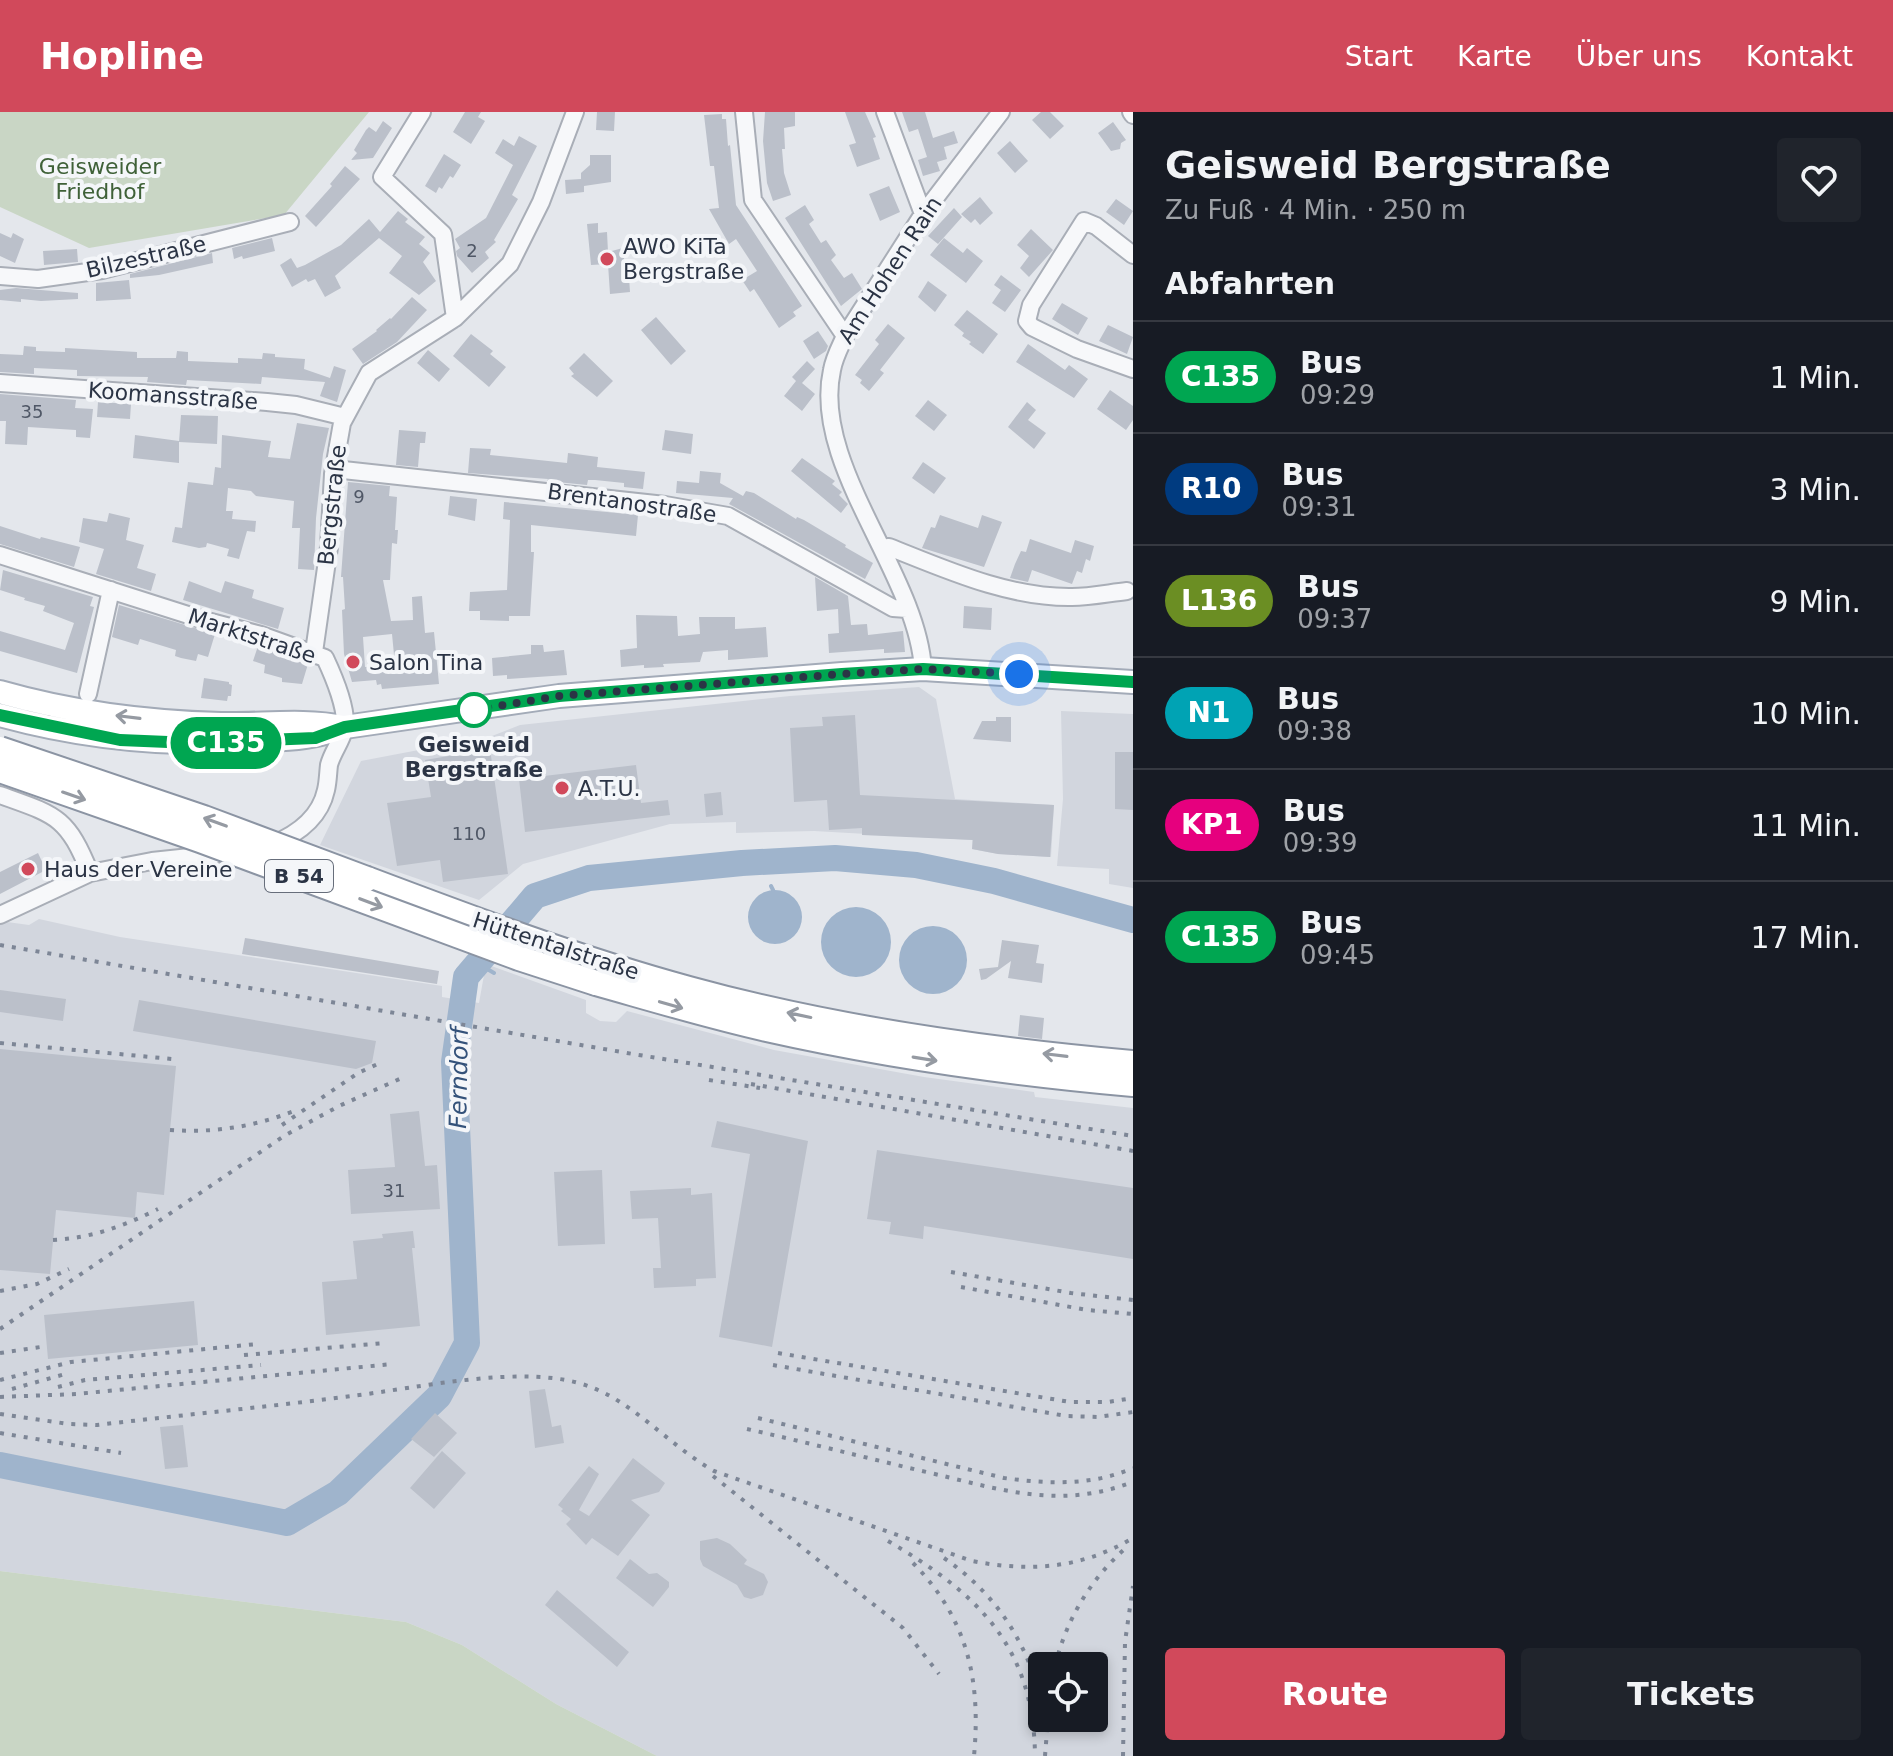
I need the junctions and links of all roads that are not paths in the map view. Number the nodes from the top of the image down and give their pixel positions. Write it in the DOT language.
graph roads {
  1 [pos="422,112"];
  2 [pos="575,112"];
  3 [pos="744,112"];
  4 [pos="885,112"];
  5 [pos="1001,112"];
  6 [pos="923,214"];
  7 [pos="290,222"];
  8 [pos="1133,255"];
  9 [pos="0,276"];
  10 [pos="455,318"];
  11 [pos="845,336"];
  12 [pos="1133,369"];
  13 [pos="0,383"];
  14 [pos="345,417"];
  15 [pos="334,469"];
  16 [pos="882,548"];
  17 [pos="0,555"];
  18 [pos="111,590"];
  19 [pos="1127,591"];
  20 [pos="907,609"];
  21 [pos="314,652"];
  22 [pos="923,669"];
  23 [pos="1133,682"];
  24 [pos="0,692"];
  25 [pos="88,694"];
  26 [pos="0,715"];
  27 [pos="345,727"];
  28 [pos="0,749"];
  29 [pos="0,770"];
  30 [pos="0,795"];
  31 [pos="90,873"];
  32 [pos="0,915"];
  33 [pos="599,973"];
  34 [pos="1133,1063"];
  35 [pos="1133,1084"];
  1 -- 10 [label="street"];
  2 -- 10 [label="street, Bergstraße"];
  3 -- 11 [label="street"];
  4 -- 6 [label="street"];
  5 -- 6 [label="street, Am Hohen Rain"];
  6 -- 11 [label="street, Am Hohen Rain"];
  7 -- 9 [label="street, Bilzestraße"];
  8 -- 12 [label="street"];
  10 -- 14 [label="street, Bergstraße"];
  11 -- 16 [label="street, Am Hohen Rain"];
  13 -- 14 [label="street, Koomansstraße"];
  14 -- 15 [label="street, Bergstraße"];
  15 -- 20 [label="street, Brentanostraße"];
  15 -- 21 [label="street, Bergstraße"];
  16 -- 19 [label="street"];
  16 -- 20 [label="street, Am Hohen Rain"];
  17 -- 18 [label="street, Marktstraße"];
  18 -- 21 [label="street, Marktstraße"];
  18 -- 25 [label="street"];
  20 -- 22 [label="street, Am Hohen Rain"];
  21 -- 27 [label="street, Marktstraße"];
  22 -- 23 [label="main road"];
  22 -- 27 [label="main road"];
  27 -- 24 [label="main road, one-way"];
  26 -- 27 [label="main road"];
  27 -- 31 [label="street"];
  33 -- 28 [label="highway, Hüttentalstraße / B 54, one-way, bridge"];
  29 -- 33 [label="highway, Hüttentalstraße / B 54, one-way, bridge"];
  30 -- 31 [label="street"];
  31 -- 32 [label="street"];
  34 -- 33 [label="highway, Hüttentalstraße / B 54, one-way"];
  33 -- 35 [label="highway, Hüttentalstraße / B 54, one-way"];
}
